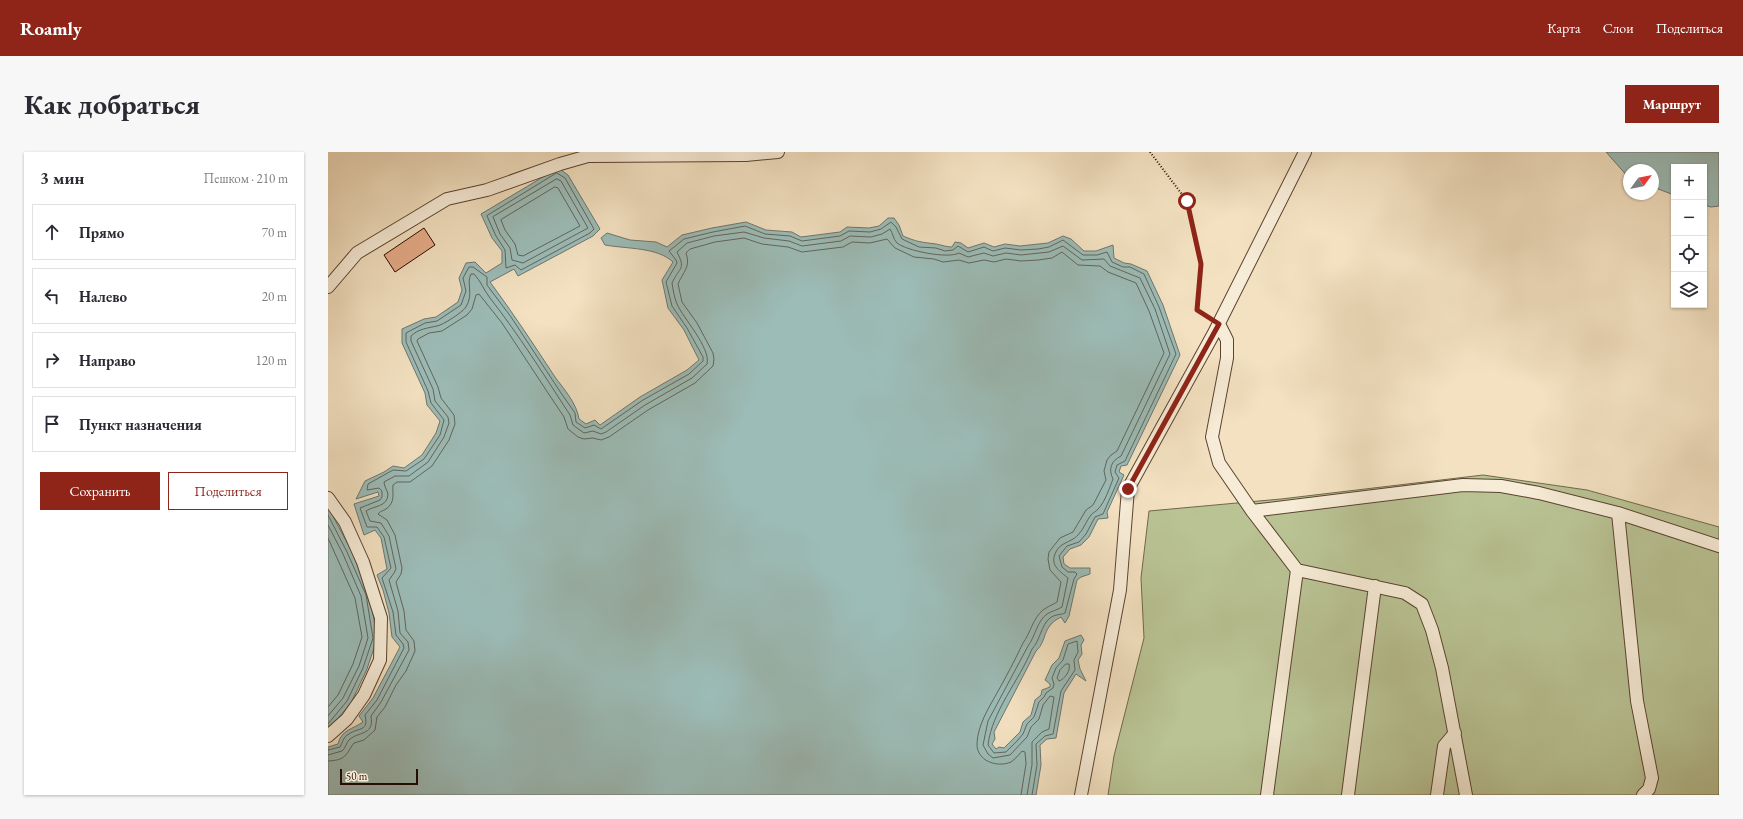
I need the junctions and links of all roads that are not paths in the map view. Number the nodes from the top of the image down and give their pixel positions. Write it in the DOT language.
graph roads {
  1 [pos="778,152"];
  2 [pos="1305,152"];
  3 [pos="588,154"];
  4 [pos="328,287"];
  5 [pos="1219,324"];
  6 [pos="328,498"];
  7 [pos="1252,511"];
  8 [pos="1618,513"];
  9 [pos="1719,546"];
  10 [pos="1297,570"];
  11 [pos="1375,586"];
  12 [pos="1455,733"];
  13 [pos="328,736"];
  14 [pos="1081,795"];
  15 [pos="1267,795"];
  16 [pos="1348,795"];
  17 [pos="1437,795"];
  18 [pos="1466,795"];
  19 [pos="1643,795"];
  1 -- 3 [label="street"];
  2 -- 5 [label="street"];
  3 -- 4 [label="street"];
  5 -- 7 [label="street"];
  5 -- 14 [label="street"];
  6 -- 13 [label="street"];
  7 -- 8 [label="street"];
  7 -- 10 [label="street"];
  8 -- 9 [label="street"];
  8 -- 19 [label="street"];
  10 -- 11 [label="street"];
  10 -- 15 [label="street"];
  11 -- 12 [label="street"];
  11 -- 16 [label="street"];
  12 -- 17 [label="street"];
  12 -- 18 [label="street"];
}
